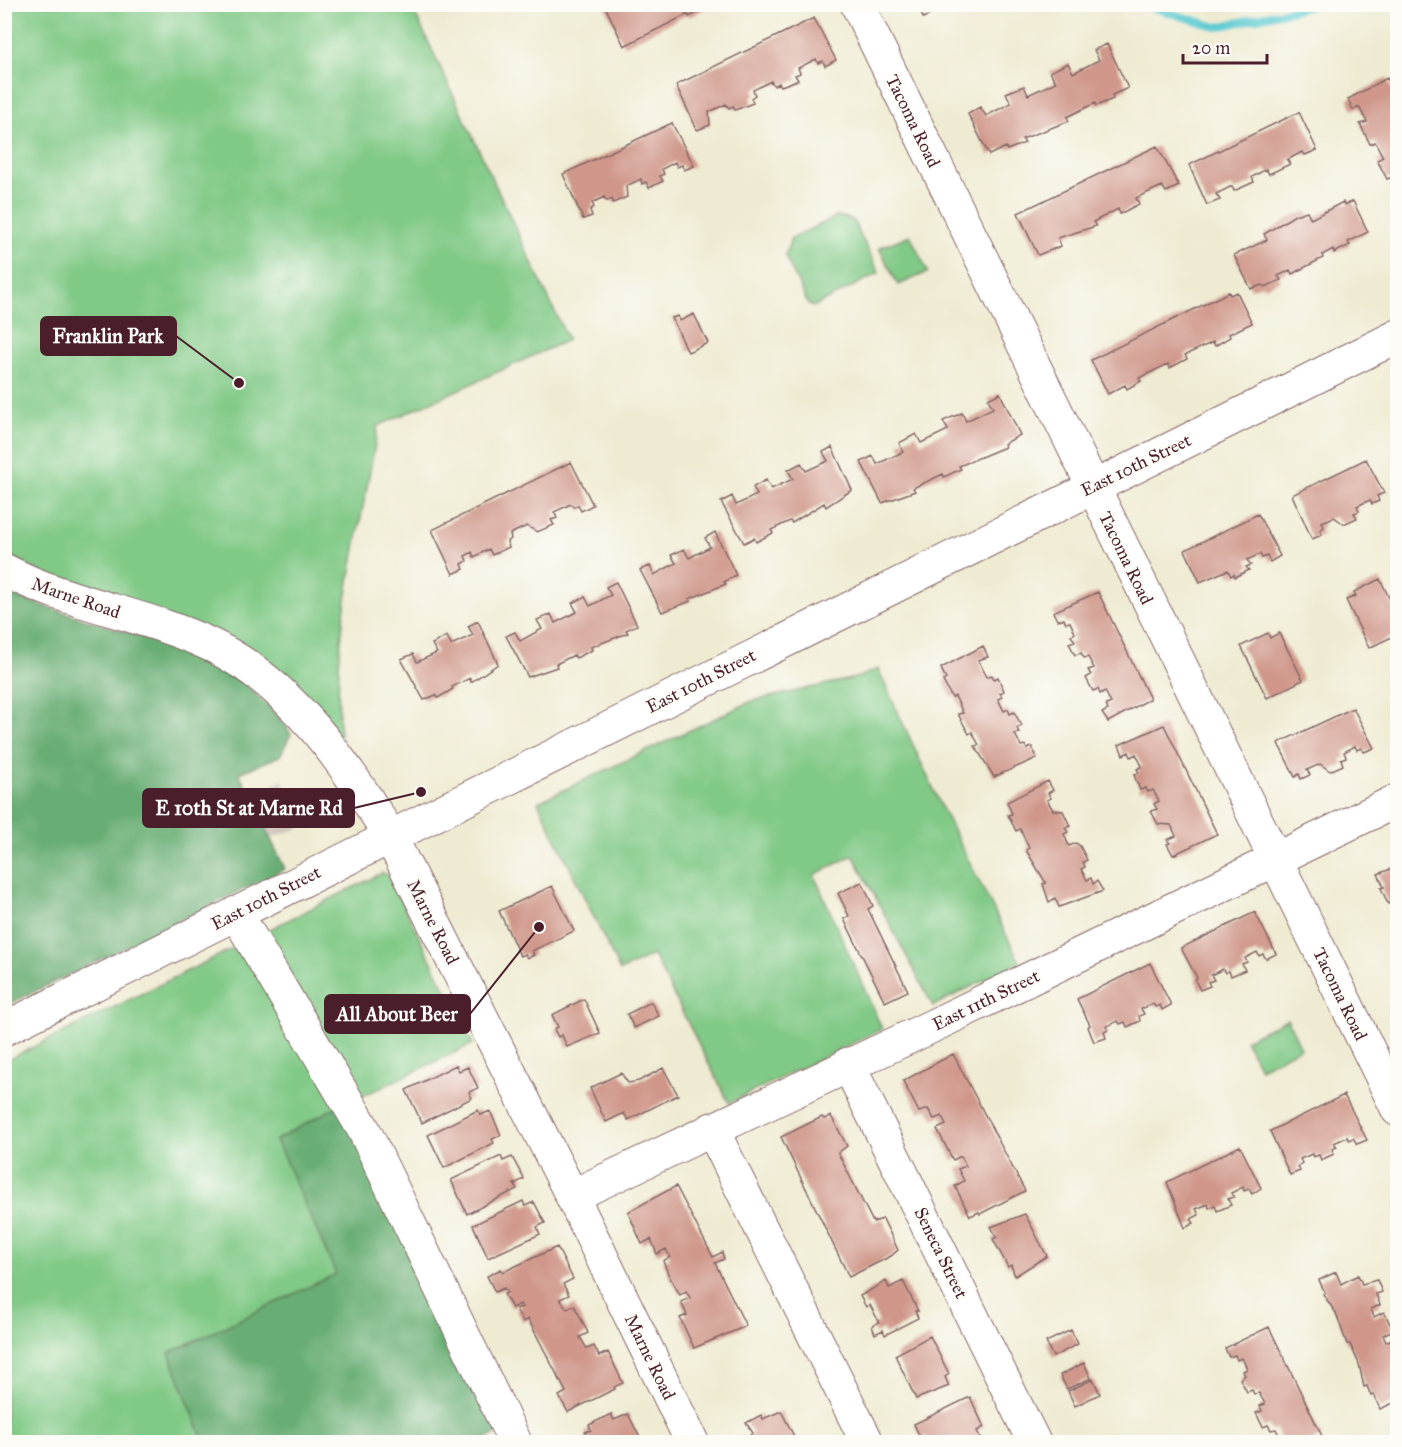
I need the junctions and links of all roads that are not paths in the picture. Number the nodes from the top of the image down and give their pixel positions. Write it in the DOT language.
graph roads {
  1 [pos="857,4"];
  2 [pos="1398,336"];
  3 [pos="1091,487"];
  4 [pos="4,570"];
  5 [pos="1398,800"];
  6 [pos="390,836"];
  7 [pos="1275,860"];
  8 [pos="236,913"];
  9 [pos="4,1029"];
  10 [pos="848,1064"];
  11 [pos="1398,1110"];
  12 [pos="712,1129"];
  13 [pos="572,1196"];
  14 [pos="515,1443"];
  15 [pos="692,1443"];
  16 [pos="867,1443"];
  17 [pos="1034,1443"];
  1 -- 3 [label="street, Tacoma Road"];
  2 -- 3 [label="street, East 10th Street"];
  3 -- 6 [label="street, East 10th Street"];
  3 -- 7 [label="street, Tacoma Road"];
  4 -- 6 [label="street, Marne Road"];
  5 -- 7 [label="street, East 11th Street"];
  6 -- 8 [label="street, East 10th Street"];
  6 -- 13 [label="street, Marne Road"];
  7 -- 10 [label="street, East 11th Street"];
  7 -- 11 [label="street, Tacoma Road"];
  8 -- 9 [label="street, East 10th Street"];
  8 -- 14 [label="street"];
  10 -- 12 [label="street, East 11th Street"];
  10 -- 17 [label="street, Seneca Street"];
  12 -- 13 [label="street, East 11th Street"];
  12 -- 16 [label="street"];
  13 -- 15 [label="street, Marne Road"];
}
